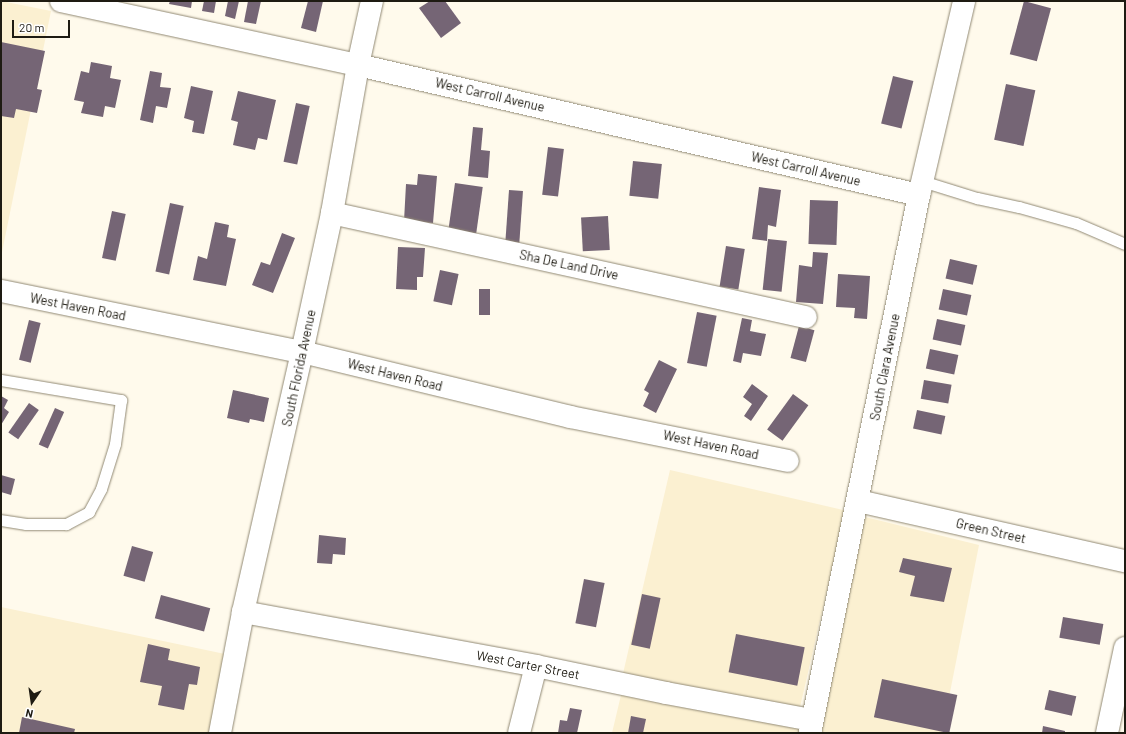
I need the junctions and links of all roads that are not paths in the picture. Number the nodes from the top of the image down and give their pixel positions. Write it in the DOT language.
graph roads {
  1 [pos="61,1"];
  2 [pos="372,1"];
  3 [pos="964,1"];
  4 [pos="104,6"];
  5 [pos="358,65"];
  6 [pos="921,188"];
  7 [pos="332,213"];
  8 [pos="1125,244"];
  9 [pos="1,291"];
  10 [pos="806,317"];
  11 [pos="302,352"];
  12 [pos="1,380"];
  13 [pos="788,461"];
  14 [pos="858,501"];
  15 [pos="1,520"];
  16 [pos="1125,561"];
  17 [pos="243,612"];
  18 [pos="1125,648"];
  19 [pos="536,666"];
  20 [pos="811,727"];
  21 [pos="220,733"];
  22 [pos="519,733"];
  23 [pos="1107,733"];
  1 -- 4 [label="street, West Carroll Avenue"];
  2 -- 5 [label="street, South Florida Avenue"];
  3 -- 6 [label="street, South Clara Avenue"];
  4 -- 5 [label="street, West Carroll Avenue"];
  5 -- 6 [label="street, West Carroll Avenue"];
  5 -- 7 [label="street, South Florida Avenue"];
  6 -- 8 [label="lane"];
  6 -- 14 [label="street, South Clara Avenue"];
  7 -- 10 [label="street, Sha De Land Drive"];
  7 -- 11 [label="street, South Florida Avenue"];
  9 -- 11 [label="street, West Haven Road"];
  11 -- 13 [label="street, West Haven Road"];
  11 -- 17 [label="street, South Florida Avenue"];
  12 -- 15 [label="lane"];
  14 -- 16 [label="street, Green Street"];
  14 -- 20 [label="street, South Clara Avenue"];
  17 -- 19 [label="street, West Carter Street"];
  17 -- 21 [label="street, South Florida Avenue"];
  18 -- 23 [label="street"];
  19 -- 20 [label="street, West Carter Street"];
  19 -- 22 [label="street"];
}
